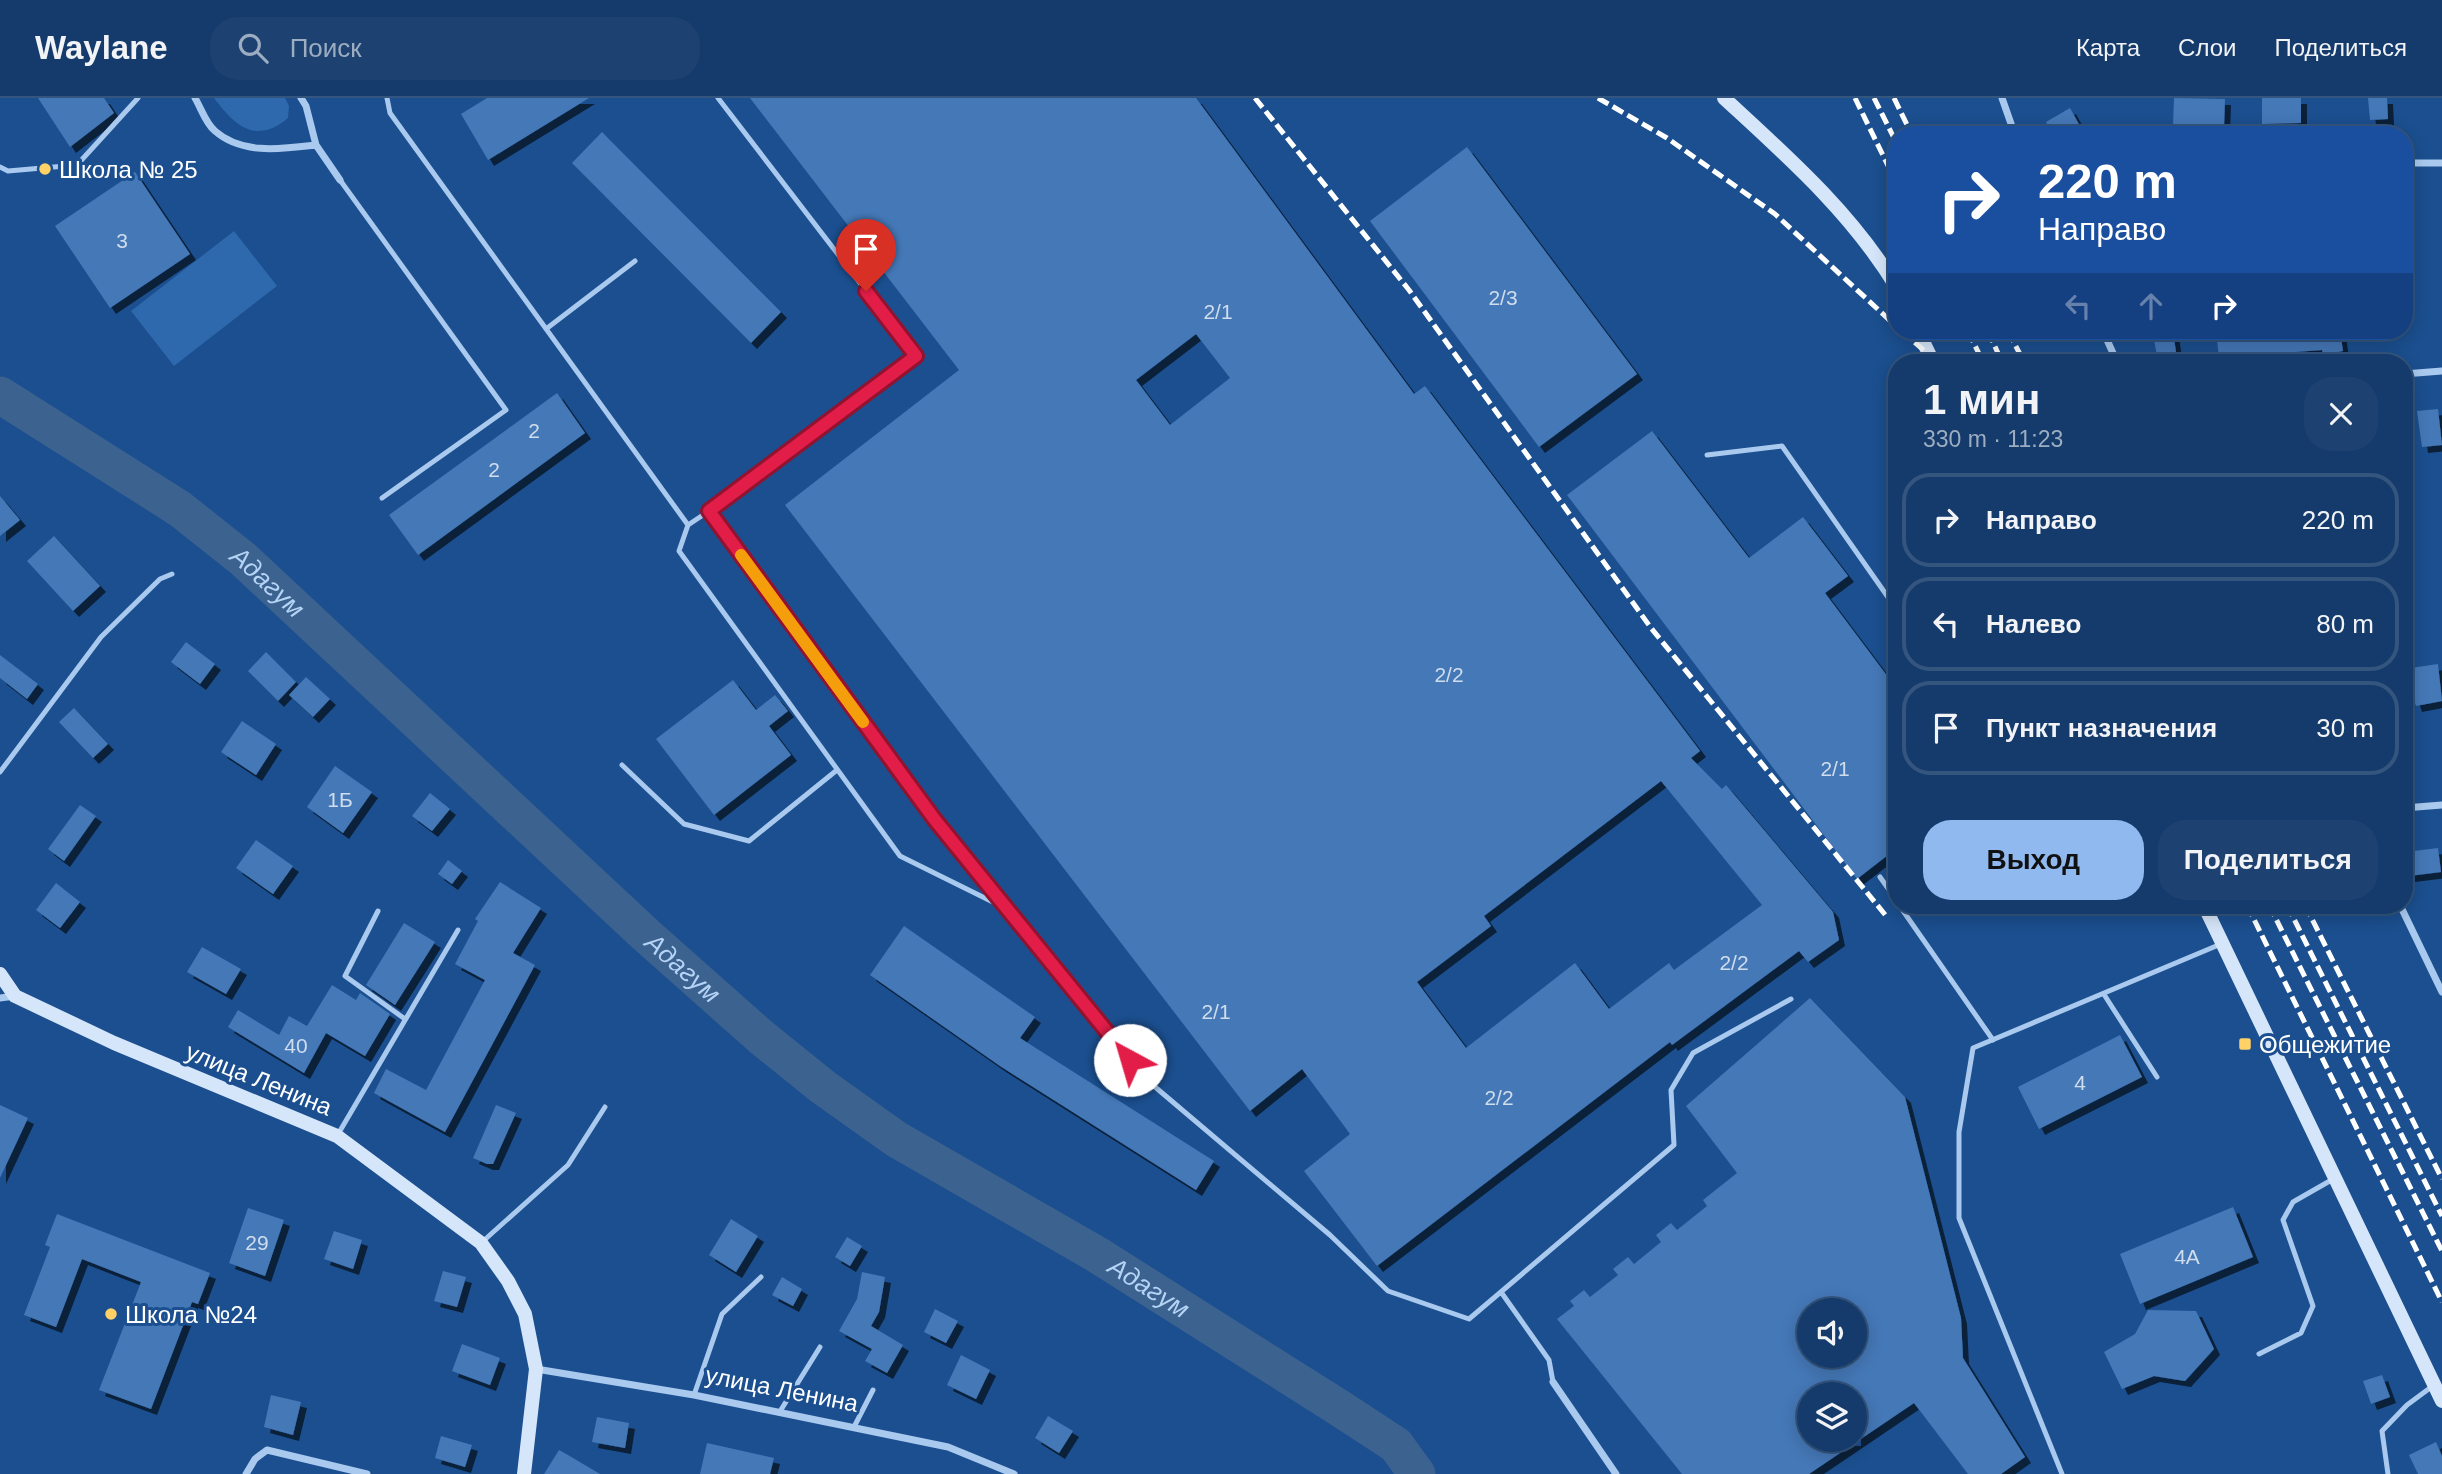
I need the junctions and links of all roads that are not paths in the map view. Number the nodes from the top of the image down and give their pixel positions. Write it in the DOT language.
graph roads {
  1 [pos="138,98"];
  2 [pos="195,98"];
  3 [pos="301,98"];
  4 [pos="387,98"];
  5 [pos="718,98"];
  6 [pos="1724,98"];
  7 [pos="2002,98"];
  8 [pos="2012,126"];
  9 [pos="316,145"];
  10 [pos="2413,163"];
  11 [pos="2442,163"];
  12 [pos="0,167"];
  13 [pos="340,180"];
  14 [pos="635,261"];
  15 [pos="1888,275"];
  16 [pos="546,329"];
  17 [pos="2442,371"];
  18 [pos="2413,373"];
  19 [pos="1707,455"];
  20 [pos="382,498"];
  21 [pos="709,511"];
  22 [pos="688,525"];
  23 [pos="172,574"];
  24 [pos="1888,597"];
  25 [pos="622,765"];
  26 [pos="837,770"];
  27 [pos="0,772"];
  28 [pos="2442,805"];
  29 [pos="2413,807"];
  30 [pos="1880,877"];
  31 [pos="1888,888"];
  32 [pos="1008,910"];
  33 [pos="378,911"];
  34 [pos="1906,914"];
  35 [pos="2209,914"];
  36 [pos="2404,914"];
  37 [pos="457,930"];
  38 [pos="2224,943"];
  39 [pos="0,974"];
  40 [pos="2442,992"];
  41 [pos="15,996"];
  42 [pos="2105,996"];
  43 [pos="0,998"];
  44 [pos="1791,999"];
  45 [pos="405,1019"];
  46 [pos="1993,1040"];
  47 [pos="2157,1077"];
  48 [pos="605,1107"];
  49 [pos="337,1136"];
  50 [pos="2334,1178"];
  51 [pos="481,1243"];
  52 [pos="761,1278"];
  53 [pos="1501,1292"];
  54 [pos="820,1347"];
  55 [pos="2259,1354"];
  56 [pos="536,1370"];
  57 [pos="1553,1382"];
  58 [pos="2434,1385"];
  59 [pos="873,1390"];
  60 [pos="694,1395"];
  61 [pos="2442,1401"];
  62 [pos="779,1413"];
  63 [pos="854,1427"];
  64 [pos="525,1473"];
  65 [pos="246,1474"];
  66 [pos="367,1474"];
  67 [pos="1014,1474"];
  68 [pos="1616,1474"];
  69 [pos="2062,1474"];
  70 [pos="2388,1474"];
  1 -- 12 [label="lane"];
  2 -- 9 [label="street"];
  3 -- 9 [label="street"];
  4 -- 16 [label="lane"];
  5 -- 21 [label="lane"];
  6 -- 15 [label="main road"];
  7 -- 8 [label="street"];
  9 -- 13 [label="street"];
  10 -- 11 [label="street"];
  13 -- 20 [label="lane"];
  14 -- 16 [label="lane"];
  16 -- 22 [label="lane"];
  17 -- 18 [label="street"];
  19 -- 24 [label="lane"];
  21 -- 22 [label="lane"];
  21 -- 32 [label="lane"];
  22 -- 26 [label="lane"];
  23 -- 27 [label="lane"];
  25 -- 26 [label="lane"];
  26 -- 32 [label="lane"];
  28 -- 29 [label="street"];
  30 -- 31 [label="lane"];
  32 -- 53 [label="lane"];
  33 -- 45 [label="lane"];
  34 -- 46 [label="lane"];
  35 -- 38 [label="main road"];
  36 -- 40 [label="street"];
  37 -- 45 [label="lane"];
  38 -- 42 [label="lane"];
  38 -- 50 [label="main road"];
  39 -- 41 [label="main road"];
  41 -- 43 [label="street"];
  41 -- 49 [label="main road, улица Ленина"];
  42 -- 46 [label="lane"];
  42 -- 47 [label="lane"];
  44 -- 53 [label="lane"];
  45 -- 49 [label="lane"];
  46 -- 69 [label="lane"];
  48 -- 51 [label="lane"];
  49 -- 51 [label="main road, улица Ленина"];
  50 -- 55 [label="lane"];
  50 -- 58 [label="main road"];
  51 -- 56 [label="main road, улица Ленина"];
  52 -- 60 [label="lane"];
  53 -- 57 [label="lane"];
  54 -- 62 [label="lane"];
  56 -- 60 [label="street, улица Ленина"];
  56 -- 64 [label="main road, улица Ленина"];
  57 -- 68 [label="street"];
  58 -- 61 [label="main road"];
  58 -- 70 [label="lane"];
  59 -- 63 [label="lane"];
  60 -- 62 [label="street, улица Ленина"];
  62 -- 63 [label="street, улица Ленина"];
  63 -- 67 [label="street, улица Ленина"];
  65 -- 66 [label="street"];
}
